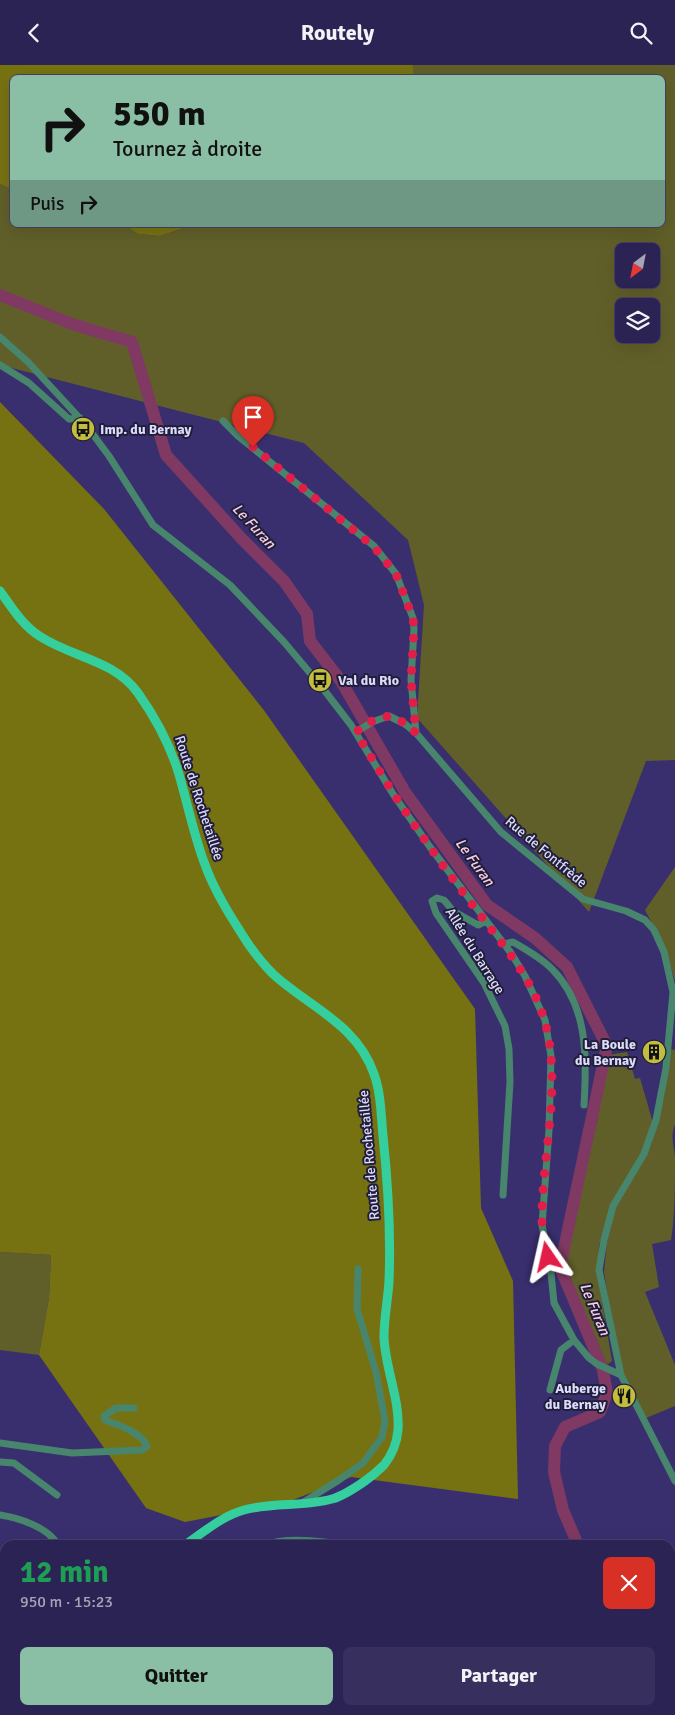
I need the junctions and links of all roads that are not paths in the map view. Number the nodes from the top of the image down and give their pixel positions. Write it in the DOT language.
graph roads {
  1 [pos="0,337"];
  2 [pos="0,365"];
  3 [pos="80,418"];
  4 [pos="224,421"];
  5 [pos="0,591"];
  6 [pos="358,731"];
  7 [pos="416,733"];
  8 [pos="486,921"];
  9 [pos="504,944"];
  10 [pos="584,1105"];
  11 [pos="503,1195"];
  12 [pos="358,1269"];
  13 [pos="574,1340"];
  14 [pos="621,1375"];
  15 [pos="550,1389"];
  16 [pos="134,1408"];
  17 [pos="0,1443"];
  18 [pos="0,1462"];
  19 [pos="675,1481"];
  20 [pos="57,1495"];
  21 [pos="302,1503"];
  22 [pos="0,1515"];
  23 [pos="54,1540"];
  24 [pos="192,1540"];
  1 -- 3 [label="street"];
  2 -- 3 [label="street"];
  3 -- 6 [label="street"];
  4 -- 7 [label="street"];
  5 -- 21 [label="main road, Route de Rochetaillée"];
  6 -- 7 [label="street, Rue de Fontfrède"];
  6 -- 8 [label="street"];
  7 -- 14 [label="street, Rue de Fontfrède"];
  8 -- 9 [label="street"];
  8 -- 11 [label="street, Allée du Barrage"];
  9 -- 10 [label="street"];
  9 -- 13 [label="street"];
  12 -- 21 [label="street"];
  13 -- 14 [label="street"];
  13 -- 15 [label="street"];
  14 -- 19 [label="street, Rue de Fontfrède"];
  16 -- 17 [label="street"];
  18 -- 20 [label="street"];
  21 -- 24 [label="main road, Route de Rochetaillée"];
  22 -- 23 [label="street"];
}
